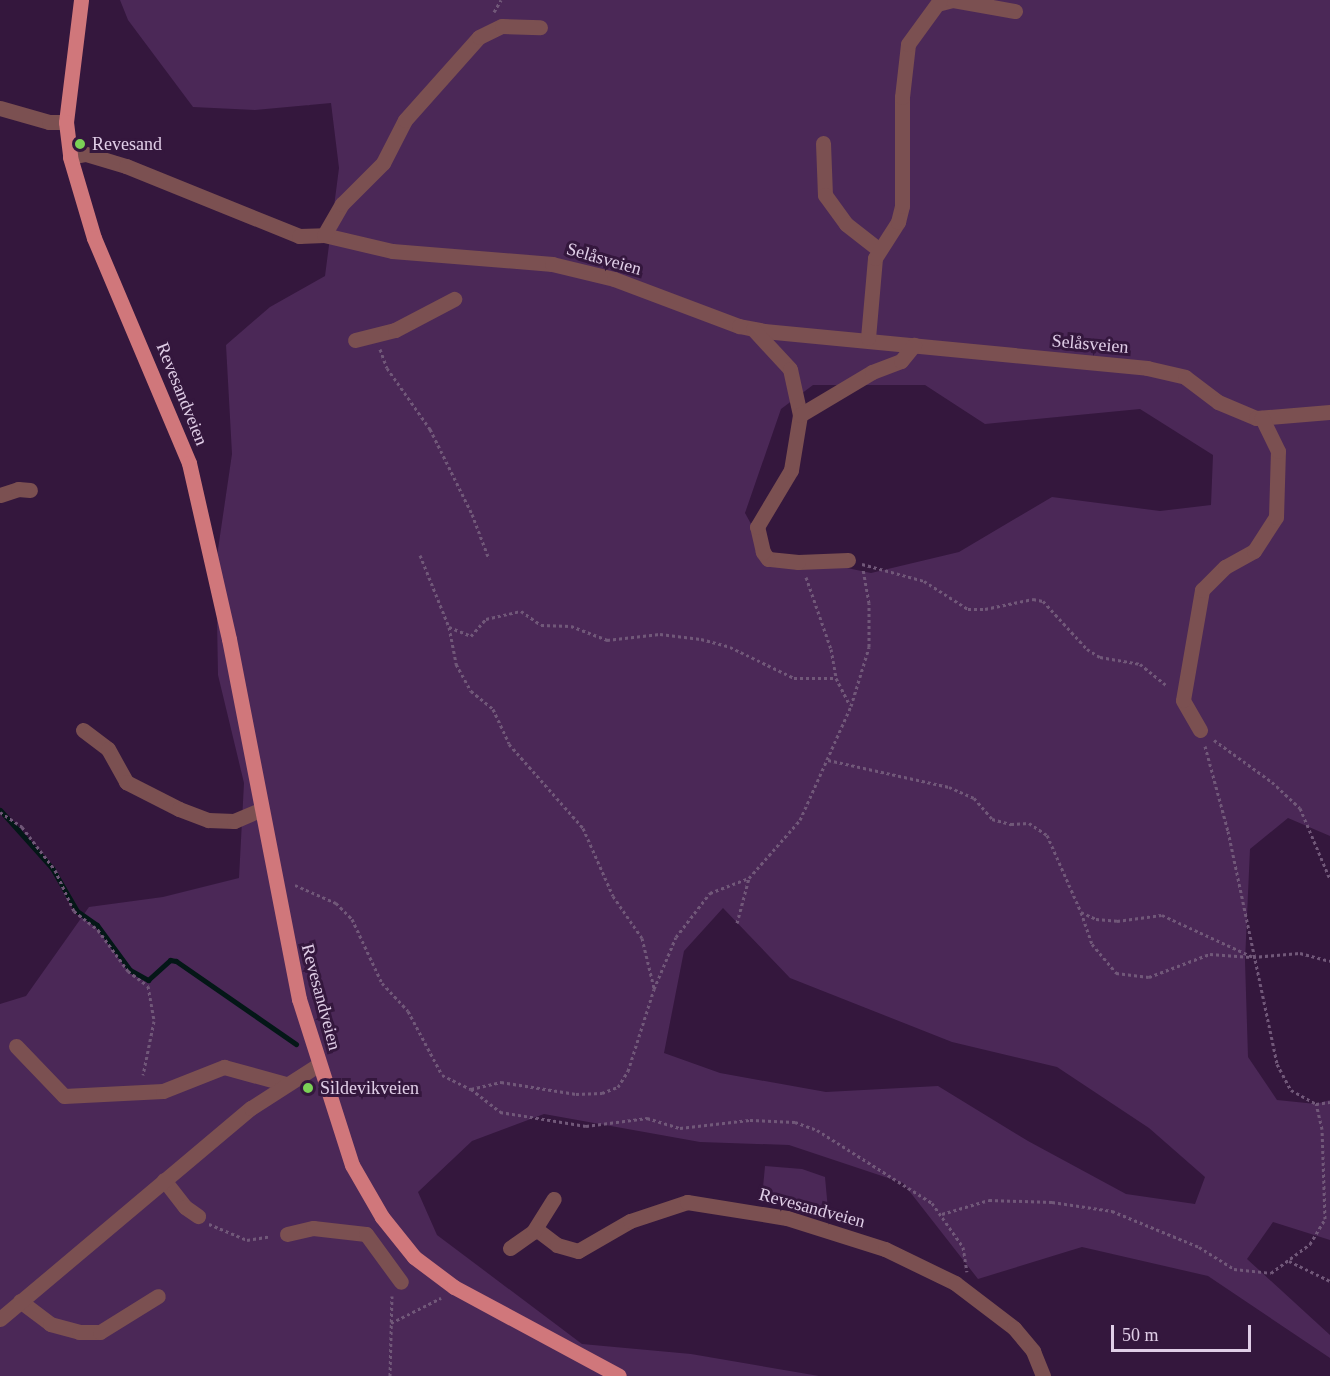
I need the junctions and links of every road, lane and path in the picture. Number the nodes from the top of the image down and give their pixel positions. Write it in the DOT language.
graph roads {
  1 [pos="81,0"];
  2 [pos="941,2"];
  3 [pos="1015,11"];
  4 [pos="540,27"];
  5 [pos="0,108"];
  6 [pos="66,122"];
  7 [pos="823,143"];
  8 [pos="70,157"];
  9 [pos="324,235"];
  10 [pos="878,249"];
  11 [pos="454,299"];
  12 [pos="753,329"];
  13 [pos="868,338"];
  14 [pos="355,340"];
  15 [pos="914,345"];
  16 [pos="387,368"];
  17 [pos="1330,412"];
  18 [pos="800,415"];
  19 [pos="1262,418"];
  20 [pos="30,490"];
  21 [pos="0,495"];
  22 [pos="420,555"];
  23 [pos="489,559"];
  24 [pos="798,562"];
  25 [pos="855,562"];
  26 [pos="448,627"];
  27 [pos="837,678"];
  28 [pos="1183,700"];
  29 [pos="851,706"];
  30 [pos="83,730"];
  31 [pos="1200,730"];
  32 [pos="828,760"];
  33 [pos="260,810"];
  34 [pos="0,812"];
  35 [pos="273,878"];
  36 [pos="749,878"];
  37 [pos="1330,879"];
  38 [pos="1081,912"];
  39 [pos="737,922"];
  40 [pos="1253,957"];
  41 [pos="1330,961"];
  42 [pos="654,989"];
  43 [pos="16,1046"];
  44 [pos="318,1065"];
  45 [pos="286,1084"];
  46 [pos="471,1089"];
  47 [pos="142,1092"];
  48 [pos="1330,1102"];
  49 [pos="1316,1104"];
  50 [pos="164,1180"];
  51 [pos="554,1199"];
  52 [pos="942,1214"];
  53 [pos="198,1216"];
  54 [pos="536,1229"];
  55 [pos="288,1234"];
  56 [pos="398,1238"];
  57 [pos="510,1248"];
  58 [pos="380,1253"];
  59 [pos="1289,1261"];
  60 [pos="397,1276"];
  61 [pos="1330,1281"];
  62 [pos="454,1287"];
  63 [pos="965,1289"];
  64 [pos="158,1296"];
  65 [pos="20,1301"];
  66 [pos="0,1319"];
  67 [pos="391,1324"];
  68 [pos="390,1376"];
  69 [pos="619,1376"];
  70 [pos="1043,1376"];
  1 -- 6 [label="main road, Revesandveien"];
  2 -- 3 [label="street"];
  2 -- 10 [label="street"];
  4 -- 9 [label="street"];
  5 -- 6 [label="street"];
  6 -- 8 [label="main road, Revesandveien"];
  7 -- 10 [label="street"];
  8 -- 9 [label="street, Selåsveien"];
  8 -- 33 [label="main road, Revesandveien"];
  9 -- 12 [label="street, Selåsveien"];
  10 -- 13 [label="street"];
  11 -- 14 [label="street"];
  12 -- 13 [label="street, Selåsveien"];
  12 -- 18 [label="street"];
  13 -- 15 [label="street, Selåsveien"];
  15 -- 18 [label="street"];
  15 -- 19 [label="street, Selåsveien"];
  16 -- 23 [label="path"];
  17 -- 19 [label="street, Selåsveien"];
  18 -- 24 [label="street"];
  19 -- 28 [label="street"];
  20 -- 21 [label="street"];
  22 -- 26 [label="path"];
  24 -- 25 [label="street"];
  24 -- 27 [label="path"];
  25 -- 28 [label="path"];
  25 -- 29 [label="path"];
  26 -- 27 [label="path"];
  26 -- 42 [label="path"];
  27 -- 29 [label="path"];
  28 -- 31 [label="street"];
  29 -- 32 [label="path"];
  30 -- 33 [label="street"];
  31 -- 37 [label="path"];
  31 -- 40 [label="path"];
  32 -- 36 [label="path"];
  32 -- 38 [label="path"];
  33 -- 35 [label="main road, Revesandveien"];
  34 -- 47 [label="path"];
  35 -- 44 [label="main road, Revesandveien"];
  35 -- 46 [label="path"];
  36 -- 39 [label="path"];
  36 -- 42 [label="path"];
  38 -- 40 [label="path"];
  38 -- 40 [label="path"];
  40 -- 41 [label="path"];
  40 -- 49 [label="path"];
  42 -- 46 [label="path"];
  43 -- 47 [label="street"];
  44 -- 45 [label="street"];
  44 -- 56 [label="main road, Revesandveien"];
  45 -- 47 [label="street"];
  45 -- 50 [label="street"];
  46 -- 52 [label="path"];
  48 -- 49 [label="path"];
  49 -- 59 [label="path"];
  50 -- 53 [label="street"];
  50 -- 65 [label="street"];
  51 -- 54 [label="street"];
  52 -- 59 [label="path"];
  52 -- 63 [label="path"];
  53 -- 55 [label="path"];
  54 -- 57 [label="street"];
  54 -- 63 [label="street, Revesandveien"];
  55 -- 58 [label="street"];
  56 -- 58 [label="street"];
  56 -- 62 [label="main road, Revesandveien"];
  58 -- 60 [label="street"];
  59 -- 61 [label="path"];
  60 -- 67 [label="path"];
  62 -- 67 [label="path"];
  62 -- 69 [label="main road, Revesandveien"];
  63 -- 70 [label="street, Revesandveien"];
  64 -- 65 [label="street"];
  65 -- 66 [label="street"];
  67 -- 68 [label="path"];
}
